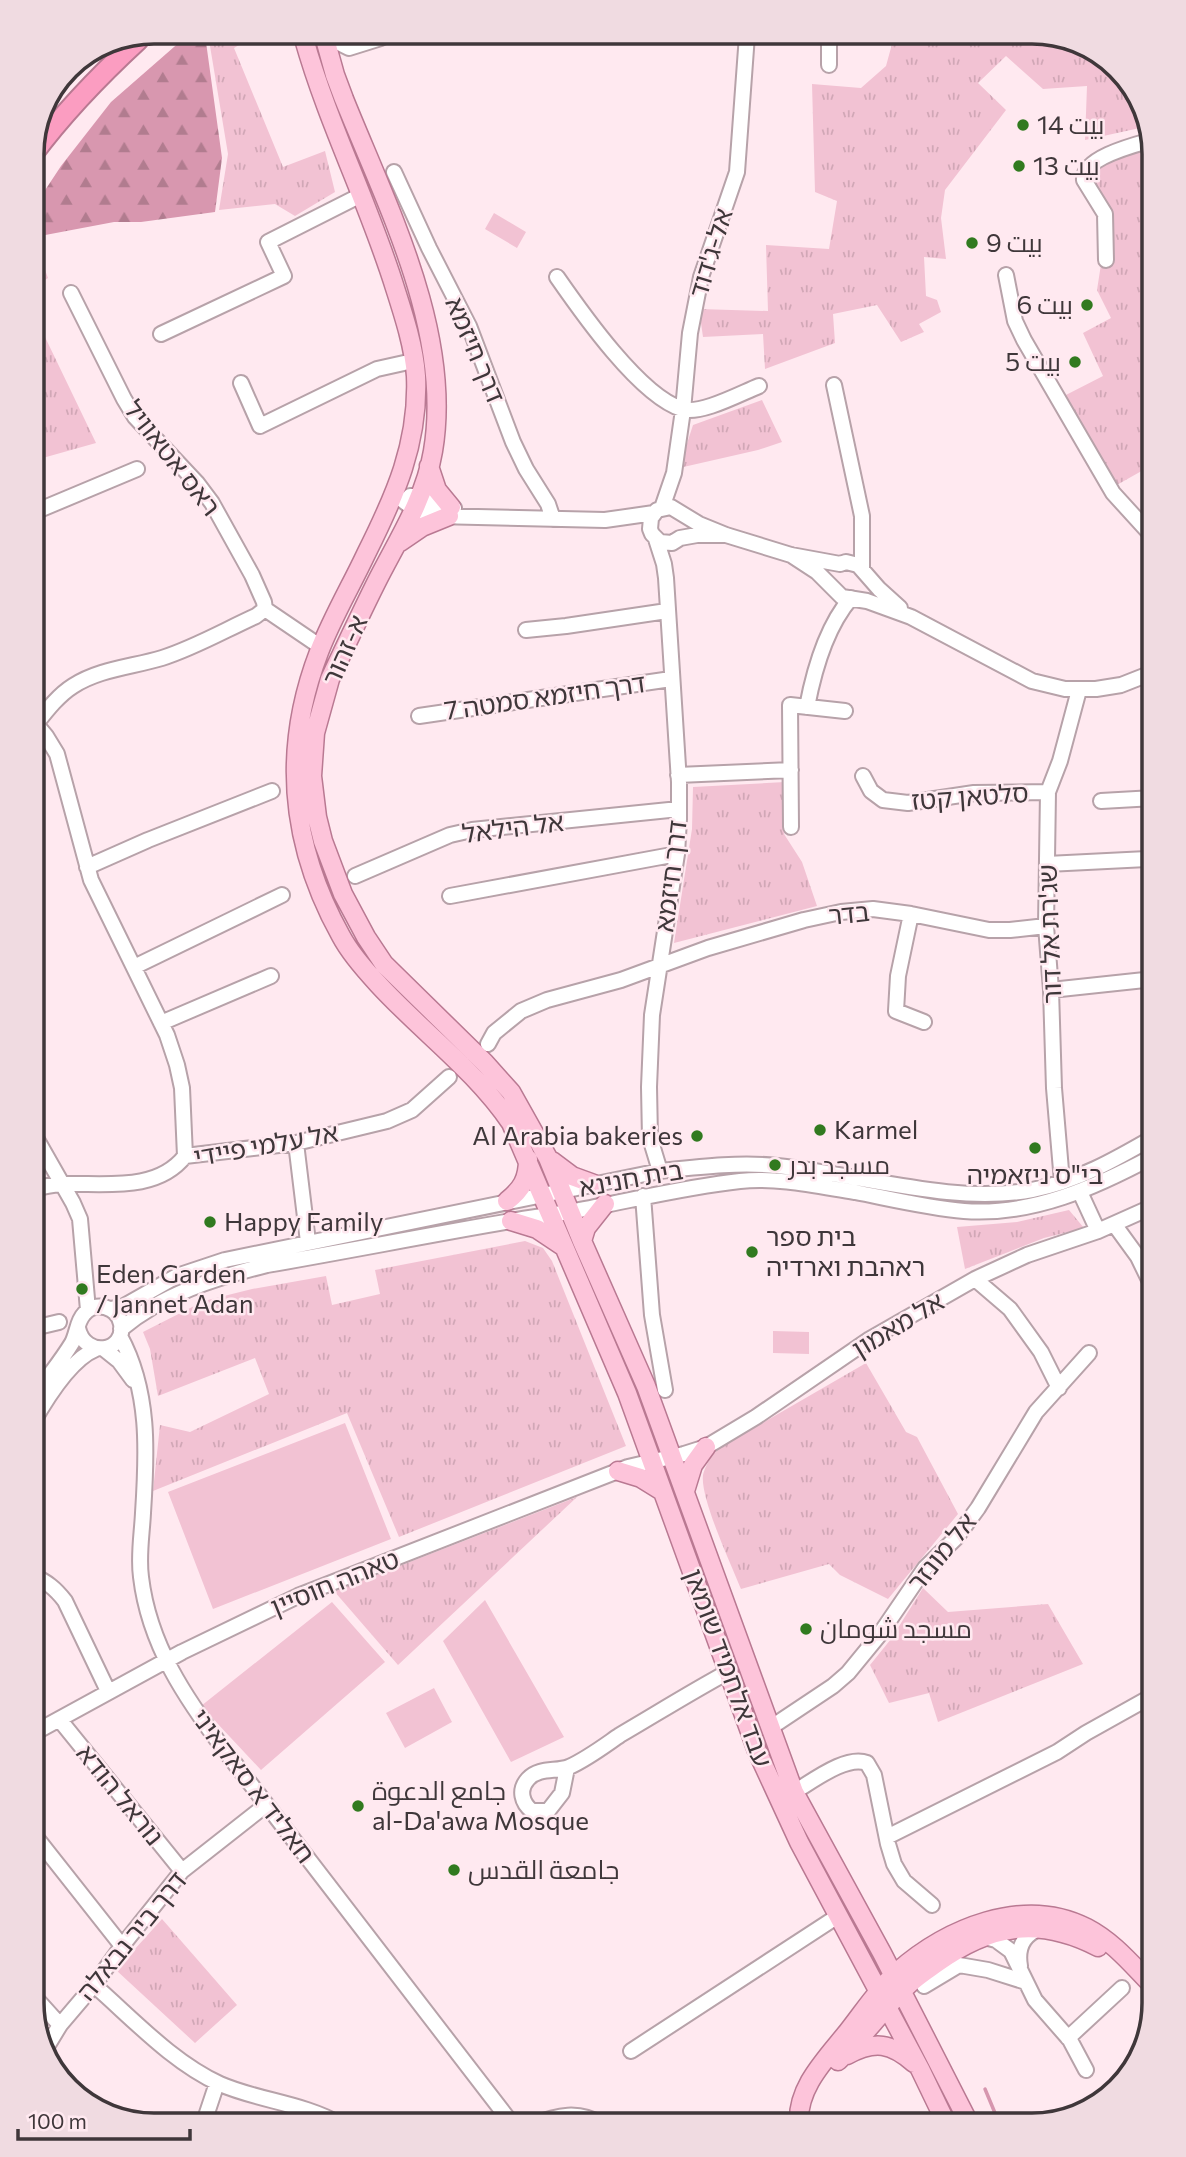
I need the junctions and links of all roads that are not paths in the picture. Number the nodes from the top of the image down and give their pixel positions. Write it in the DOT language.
graph roads {
  1 [pos="306,44"];
  2 [pos="327,44"];
  3 [pos="342,44"];
  4 [pos="362,44"];
  5 [pos="746,44"];
  6 [pos="829,44"];
  7 [pos="359,45"];
  8 [pos="131,46"];
  9 [pos="829,65"];
  10 [pos="338,82"];
  11 [pos="45,137"];
  12 [pos="1141,144"];
  13 [pos="394,172"];
  14 [pos="360,195"];
  15 [pos="1106,260"];
  16 [pos="1006,275"];
  17 [pos="557,276"];
  18 [pos="71,293"];
  19 [pos="161,334"];
  20 [pos="413,361"];
  21 [pos="241,383"];
  22 [pos="834,385"];
  23 [pos="759,386"];
  24 [pos="683,410"];
  25 [pos="429,466"];
  26 [pos="137,469"];
  27 [pos="674,473"];
  28 [pos="394,494"];
  29 [pos="416,503"];
  30 [pos="44,508"];
  31 [pos="658,510"];
  32 [pos="450,512"];
  33 [pos="681,514"];
  34 [pos="553,519"];
  35 [pos="605,520"];
  36 [pos="1142,525"];
  37 [pos="863,528"];
  38 [pos="726,535"];
  39 [pos="654,537"];
  40 [pos="678,539"];
  41 [pos="397,544"];
  42 [pos="791,555"];
  43 [pos="843,563"];
  44 [pos="864,571"];
  45 [pos="666,578"];
  46 [pos="833,588"];
  47 [pos="852,598"];
  48 [pos="265,609"];
  49 [pos="667,611"];
  50 [pos="911,617"];
  51 [pos="831,628"];
  52 [pos="526,630"];
  53 [pos="321,647"];
  54 [pos="1142,677"];
  55 [pos="671,679"];
  56 [pos="1079,690"];
  57 [pos="807,707"];
  58 [pos="845,712"];
  59 [pos="44,715"];
  60 [pos="419,716"];
  61 [pos="44,734"];
  62 [pos="791,770"];
  63 [pos="678,775"];
  64 [pos="863,776"];
  65 [pos="272,790"];
  66 [pos="1048,792"];
  67 [pos="1142,799"];
  68 [pos="1101,801"];
  69 [pos="679,809"];
  70 [pos="791,827"];
  71 [pos="677,854"];
  72 [pos="1142,859"];
  73 [pos="1047,864"];
  74 [pos="87,867"];
  75 [pos="355,876"];
  76 [pos="282,895"];
  77 [pos="450,896"];
  78 [pos="911,914"];
  79 [pos="1045,926"];
  80 [pos="659,966"];
  81 [pos="134,967"];
  82 [pos="271,976"];
  83 [pos="1142,980"];
  84 [pos="1051,990"];
  85 [pos="924,1022"];
  86 [pos="161,1023"];
  87 [pos="488,1044"];
  88 [pos="449,1077"];
  89 [pos="296,1143"];
  90 [pos="1142,1144"];
  91 [pos="44,1153"];
  92 [pos="185,1156"];
  93 [pos="548,1158"];
  94 [pos="528,1159"];
  95 [pos="1142,1162"];
  96 [pos="660,1171"];
  97 [pos="1062,1182"];
  98 [pos="62,1184"];
  99 [pos="594,1184"];
  100 [pos="44,1187"];
  101 [pos="562,1190"];
  102 [pos="1080,1192"];
  103 [pos="543,1194"];
  104 [pos="643,1196"];
  105 [pos="507,1201"];
  106 [pos="606,1204"];
  107 [pos="571,1211"];
  108 [pos="1142,1211"];
  109 [pos="551,1214"];
  110 [pos="511,1220"];
  111 [pos="1114,1224"];
  112 [pos="1098,1231"];
  113 [pos="582,1241"];
  114 [pos="308,1242"];
  115 [pos="564,1247"];
  116 [pos="1142,1264"];
  117 [pos="975,1279"];
  118 [pos="111,1309"];
  119 [pos="88,1310"];
  120 [pos="59,1322"];
  121 [pos="44,1326"];
  122 [pos="78,1328"];
  123 [pos="120,1332"];
  124 [pos="100,1349"];
  125 [pos="1089,1353"];
  126 [pos="44,1383"];
  127 [pos="1059,1388"];
  128 [pos="139,1390"];
  129 [pos="665,1390"];
  130 [pos="44,1405"];
  131 [pos="706,1447"];
  132 [pos="673,1457"];
  133 [pos="651,1460"];
  134 [pos="618,1471"];
  135 [pos="662,1491"];
  136 [pos="685,1491"];
  137 [pos="44,1580"];
  138 [pos="166,1661"];
  139 [pos="728,1672"];
  140 [pos="107,1691"];
  141 [pos="1142,1702"];
  142 [pos="59,1719"];
  143 [pos="44,1727"];
  144 [pos="770,1728"];
  145 [pos="567,1768"];
  146 [pos="794,1792"];
  147 [pos="266,1804"];
  148 [pos="887,1837"];
  149 [pos="44,1847"];
  150 [pos="182,1871"];
  151 [pos="932,1905"];
  152 [pos="838,1916"];
  153 [pos="1039,1929"];
  154 [pos="982,1936"];
  155 [pos="122,1946"];
  156 [pos="882,1952"];
  157 [pos="924,1953"];
  158 [pos="1020,1967"];
  159 [pos="1142,1975"];
  160 [pos="1142,1977"];
  161 [pos="1026,1982"];
  162 [pos="898,1983"];
  163 [pos="94,1985"];
  164 [pos="925,1986"];
  165 [pos="1122,1988"];
  166 [pos="883,1999"];
  167 [pos="44,2008"];
  168 [pos="60,2025"];
  169 [pos="1068,2038"];
  170 [pos="51,2040"];
  171 [pos="631,2051"];
  172 [pos="841,2058"];
  173 [pos="920,2069"];
  174 [pos="1086,2070"];
  175 [pos="217,2082"];
  176 [pos="804,2091"];
  177 [pos="207,2113"];
  178 [pos="316,2113"];
  179 [pos="504,2113"];
  180 [pos="799,2113"];
  181 [pos="941,2113"];
  182 [pos="963,2113"];
  1 -- 14 [label="main road, א-זהור"];
  2 -- 10 [label="main road, א-זהור"];
  3 -- 7 [label="street"];
  4 -- 7 [label="street"];
  5 -- 24 [label="street, אל-ג'דוד"];
  6 -- 9 [label="street"];
  7 -- 10 [label="street"];
  8 -- 11 [label="highway"];
  10 -- 25 [label="main road, א-זהור"];
  12 -- 15 [label="street"];
  13 -- 34 [label="street, דרך חיזמא"];
  14 -- 19 [label="street"];
  14 -- 20 [label="main road, א-זהור"];
  16 -- 36 [label="street"];
  17 -- 24 [label="street"];
  18 -- 48 [label="street, ראס אטאוויל"];
  20 -- 21 [label="street"];
  20 -- 28 [label="main road, א-זהור"];
  22 -- 37 [label="street"];
  23 -- 24 [label="street"];
  24 -- 27 [label="street, אל-ג'דוד"];
  25 -- 29 [label="main road, א-זהור"];
  25 -- 32 [label="main road"];
  26 -- 30 [label="street"];
  27 -- 31 [label="street, אל-ג'דוד"];
  27 -- 33 [label="street, אל-ג'דוד"];
  28 -- 29 [label="street"];
  28 -- 53 [label="main road, א-זהור"];
  29 -- 32 [label="street"];
  29 -- 41 [label="main road, א-זהור"];
  31 -- 33 [label="street"];
  31 -- 35 [label="street"];
  31 -- 39 [label="street"];
  32 -- 34 [label="street"];
  32 -- 41 [label="main road"];
  33 -- 38 [label="street"];
  33 -- 40 [label="street"];
  34 -- 35 [label="street"];
  35 -- 39 [label="street"];
  37 -- 43 [label="street"];
  37 -- 44 [label="street"];
  38 -- 40 [label="street"];
  38 -- 42 [label="street"];
  39 -- 40 [label="street"];
  39 -- 45 [label="street, דרך חיזמא"];
  40 -- 45 [label="street, דרך חיזמא"];
  41 -- 93 [label="main road, א-זהור"];
  42 -- 43 [label="street"];
  42 -- 46 [label="street"];
  43 -- 44 [label="street"];
  43 -- 46 [label="street"];
  44 -- 47 [label="street"];
  44 -- 50 [label="street"];
  45 -- 49 [label="street, דרך חיזמא"];
  46 -- 47 [label="street"];
  46 -- 51 [label="street"];
  47 -- 50 [label="street"];
  47 -- 51 [label="street"];
  48 -- 53 [label="street"];
  48 -- 59 [label="street"];
  49 -- 52 [label="street"];
  49 -- 55 [label="street, דרך חיזמא"];
  50 -- 56 [label="street"];
  51 -- 57 [label="street"];
  53 -- 94 [label="main road, א-זהור"];
  54 -- 56 [label="street"];
  55 -- 60 [label="street, דרך חיזמא סמטה 7"];
  55 -- 63 [label="street, דרך חיזמא"];
  56 -- 66 [label="street, שג'רת אל דור"];
  57 -- 58 [label="street"];
  57 -- 62 [label="street"];
  61 -- 74 [label="street"];
  62 -- 63 [label="street"];
  62 -- 70 [label="street"];
  63 -- 69 [label="street, דרך חיזמא"];
  64 -- 66 [label="street, סלטאן קטז"];
  65 -- 74 [label="street"];
  66 -- 73 [label="street, שג'רת אל דור"];
  67 -- 68 [label="street"];
  69 -- 71 [label="street, דרך חיזמא"];
  69 -- 75 [label="street, אל הילאל"];
  71 -- 77 [label="street"];
  71 -- 80 [label="street, דרך חיזמא"];
  72 -- 73 [label="street"];
  73 -- 79 [label="street, שג'רת אל דור"];
  74 -- 81 [label="street"];
  76 -- 81 [label="street"];
  78 -- 79 [label="street, בדר"];
  78 -- 80 [label="street, בדר"];
  78 -- 85 [label="street"];
  79 -- 84 [label="street, שג'רת אל דור"];
  80 -- 87 [label="street, בדר"];
  80 -- 96 [label="street, דרך חיזמא"];
  81 -- 86 [label="street"];
  82 -- 86 [label="street"];
  83 -- 84 [label="street"];
  84 -- 97 [label="street, שג'רת אל דור"];
  86 -- 92 [label="street"];
  88 -- 89 [label="street, אל עלמי פיידי"];
  89 -- 92 [label="street, אל עלמי פיידי"];
  89 -- 114 [label="street"];
  90 -- 97 [label="street, בית חנינא"];
  91 -- 98 [label="street"];
  92 -- 98 [label="street, אל עלמי פיידי"];
  93 -- 99 [label="main road"];
  93 -- 101 [label="main road, א-זהור"];
  94 -- 103 [label="main road, א-זהור"];
  94 -- 105 [label="main road"];
  95 -- 102 [label="street, בית חנינא"];
  96 -- 97 [label="street, בית חנינא"];
  96 -- 99 [label="street, בית חנינא"];
  98 -- 100 [label="street, אל עלמי פיידי"];
  98 -- 119 [label="street"];
  99 -- 101 [label="street, בית חנינא"];
  101 -- 103 [label="street, בית חנינא"];
  101 -- 107 [label="main road, א-זהור"];
  102 -- 104 [label="street, בית חנינא"];
  102 -- 112 [label="street"];
  103 -- 105 [label="street, בית חנינא"];
  103 -- 109 [label="main road, עבד אלחמיד שומאן"];
  104 -- 106 [label="street, בית חנינא"];
  104 -- 129 [label="street"];
  105 -- 114 [label="street, בית חנינא"];
  106 -- 107 [label="street, בית חנינא"];
  106 -- 113 [label="main road"];
  107 -- 109 [label="street, בית חנינא"];
  107 -- 113 [label="main road, עבד אלחמיד שומאן"];
  108 -- 111 [label="street, אל מאמון"];
  109 -- 110 [label="street, בית חנינא"];
  109 -- 115 [label="main road, עבד אלחמיד שומאן"];
  110 -- 115 [label="main road"];
  110 -- 123 [label="street, בית חנינא"];
  111 -- 112 [label="street, אל מאמון"];
  111 -- 116 [label="street"];
  112 -- 117 [label="street, אל מאמון"];
  113 -- 132 [label="main road, עבד אלחמיד שומאן"];
  114 -- 118 [label="street, בית חנינא"];
  115 -- 133 [label="main road, עבד אלחמיד שומאן"];
  117 -- 127 [label="street"];
  117 -- 131 [label="street, אל מאמון"];
  118 -- 119 [label="street"];
  118 -- 123 [label="street"];
  119 -- 122 [label="street"];
  120 -- 121 [label="street"];
  122 -- 124 [label="street"];
  122 -- 126 [label="street"];
  123 -- 124 [label="street"];
  123 -- 128 [label="street, חאליד א סאקאיני"];
  124 -- 128 [label="street, חאליד א סאקאיני"];
  124 -- 130 [label="street"];
  125 -- 127 [label="street, אל מונזר"];
  127 -- 144 [label="street, אל מונזר"];
  128 -- 138 [label="street, חאליד א סאקאיני"];
  131 -- 132 [label="street, אל מאמון"];
  131 -- 136 [label="main road"];
  132 -- 133 [label="street, אל מאמון"];
  132 -- 136 [label="main road, עבד אלחמיד שומאן"];
  133 -- 134 [label="street, טאהה חוסיין"];
  133 -- 135 [label="main road, עבד אלחמיד שומאן"];
  134 -- 135 [label="main road"];
  134 -- 138 [label="street, טאהה חוסיין"];
  135 -- 139 [label="main road, עבד אלחמיד שומאן"];
  136 -- 144 [label="main road, עבד אלחמיד שומאן"];
  137 -- 140 [label="street"];
  138 -- 140 [label="street, טאהה חוסיין"];
  138 -- 147 [label="street, חאליד א סאקאיני"];
  139 -- 145 [label="street"];
  139 -- 152 [label="main road, עבד אלחמיד שומאן"];
  140 -- 142 [label="street, טאהה חוסיין"];
  141 -- 148 [label="street"];
  142 -- 143 [label="street, טאהה חוסיין"];
  142 -- 150 [label="street, נוראל הודא"];
  144 -- 146 [label="main road, עבד אלחמיד שומאן"];
  146 -- 148 [label="street"];
  146 -- 156 [label="main road, עבד אלחמיד שומאן"];
  147 -- 150 [label="street, דרך ביר נבאלה"];
  147 -- 179 [label="street, חאליד א סאקאיני"];
  148 -- 151 [label="street"];
  149 -- 155 [label="street"];
  150 -- 155 [label="street, דרך ביר נבאלה"];
  152 -- 166 [label="main road, עבד אלחמיד שומאן"];
  152 -- 171 [label="street"];
  153 -- 154 [label="main road"];
  153 -- 158 [label="street"];
  153 -- 160 [label="main road"];
  154 -- 158 [label="street"];
  154 -- 162 [label="main road"];
  155 -- 163 [label="street, דרך ביר נבאלה"];
  156 -- 157 [label="main road"];
  156 -- 162 [label="main road, עבד אלחמיד שומאן"];
  157 -- 159 [label="main road"];
  157 -- 162 [label="main road"];
  158 -- 161 [label="street"];
  161 -- 164 [label="street"];
  161 -- 169 [label="street"];
  162 -- 166 [label="main road"];
  162 -- 182 [label="main road, עבד אלחמיד שומאן"];
  163 -- 168 [label="street, דרך ביר נבאלה"];
  163 -- 175 [label="street"];
  165 -- 169 [label="street"];
  166 -- 172 [label="main road"];
  166 -- 173 [label="main road, עבד אלחמיד שומאן"];
  166 -- 176 [label="main road"];
  167 -- 168 [label="street"];
  168 -- 170 [label="street, דרך ביר נבאלה"];
  169 -- 174 [label="street"];
  172 -- 173 [label="main road"];
  172 -- 176 [label="main road"];
  173 -- 181 [label="main road, עבד אלחמיד שומאן"];
  175 -- 177 [label="street"];
  175 -- 178 [label="street"];
  176 -- 180 [label="main road"];
}
